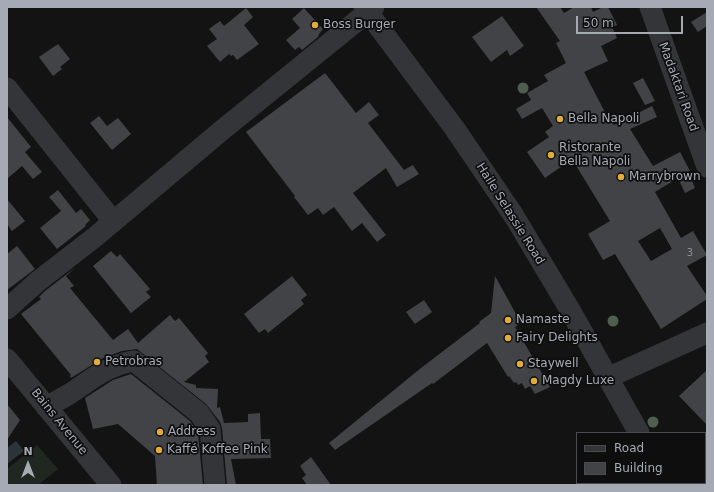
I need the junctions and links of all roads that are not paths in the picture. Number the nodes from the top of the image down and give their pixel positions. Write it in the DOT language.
graph roads {
  1 [pos="650,7"];
  2 [pos="369,8"];
  3 [pos="7,88"];
  4 [pos="707,167"];
  5 [pos="113,221"];
  6 [pos="7,309"];
  7 [pos="707,332"];
  8 [pos="7,359"];
  9 [pos="607,378"];
  10 [pos="46,407"];
  11 [pos="638,432"];
  12 [pos="111,485"];
  13 [pos="215,485"];
  1 -- 4 [label="street, Madaktari Road"];
  2 -- 5 [label="street"];
  2 -- 9 [label="street, Haile Selassie Road"];
  3 -- 5 [label="street"];
  5 -- 6 [label="street"];
  7 -- 9 [label="street"];
  8 -- 10 [label="street, Bains Avenue"];
  9 -- 11 [label="street, Haile Selassie Road"];
  10 -- 12 [label="street, Bains Avenue"];
  10 -- 13 [label="street"];
}
